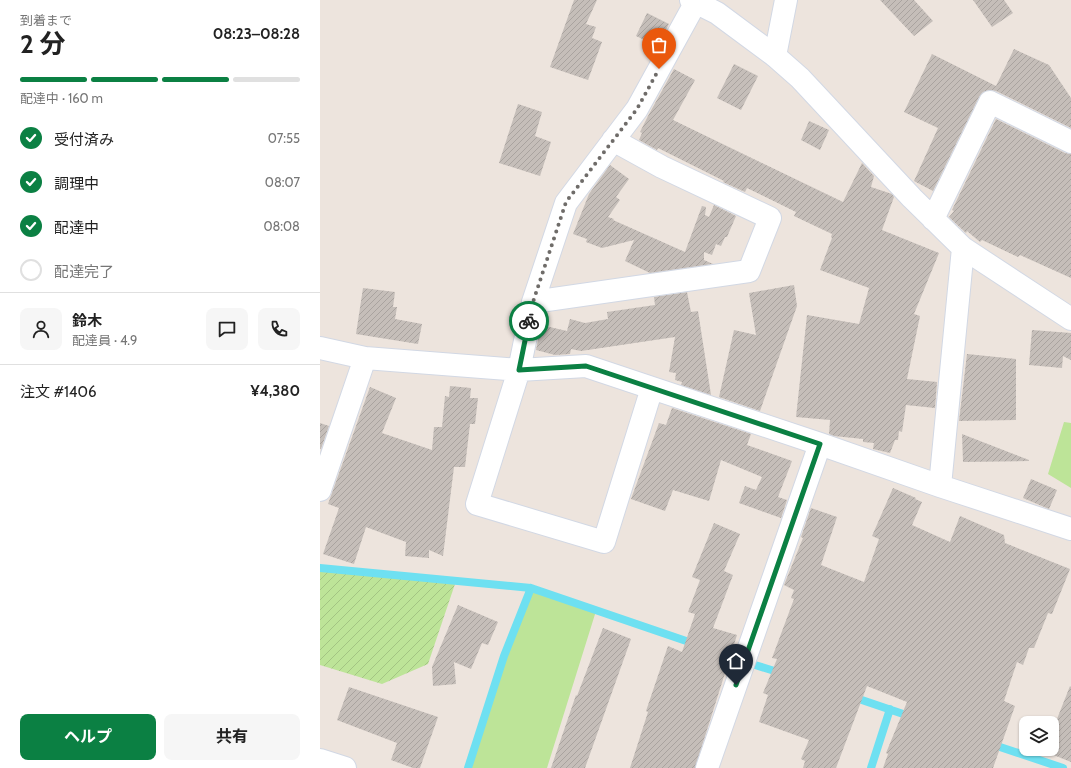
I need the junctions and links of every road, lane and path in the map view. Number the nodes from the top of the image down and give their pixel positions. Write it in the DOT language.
graph roads {
  1 [pos="786,0"];
  2 [pos="694,1"];
  3 [pos="775,56"];
  4 [pos="612,140"];
  5 [pos="1071,142"];
  6 [pos="933,219"];
  7 [pos="963,248"];
  8 [pos="533,302"];
  9 [pos="1071,319"];
  10 [pos="320,348"];
  11 [pos="365,358"];
  12 [pos="519,370"];
  13 [pos="652,388"];
  14 [pos="820,444"];
  15 [pos="940,486"];
  16 [pos="320,490"];
  17 [pos="1071,529"];
  18 [pos="320,760"];
  19 [pos="345,768"];
  20 [pos="707,768"];
  1 -- 3 [label="street"];
  2 -- 3 [label="street"];
  2 -- 4 [label="street"];
  3 -- 6 [label="street"];
  4 -- 8 [label="street"];
  4 -- 8 [label="street"];
  5 -- 6 [label="street"];
  6 -- 7 [label="street"];
  7 -- 9 [label="street"];
  7 -- 15 [label="street"];
  8 -- 12 [label="street"];
  10 -- 11 [label="street"];
  11 -- 12 [label="street"];
  11 -- 16 [label="street"];
  12 -- 13 [label="street"];
  12 -- 13 [label="street"];
  13 -- 14 [label="street"];
  14 -- 15 [label="street"];
  14 -- 20 [label="street"];
  15 -- 17 [label="street"];
  18 -- 19 [label="street"];
}
